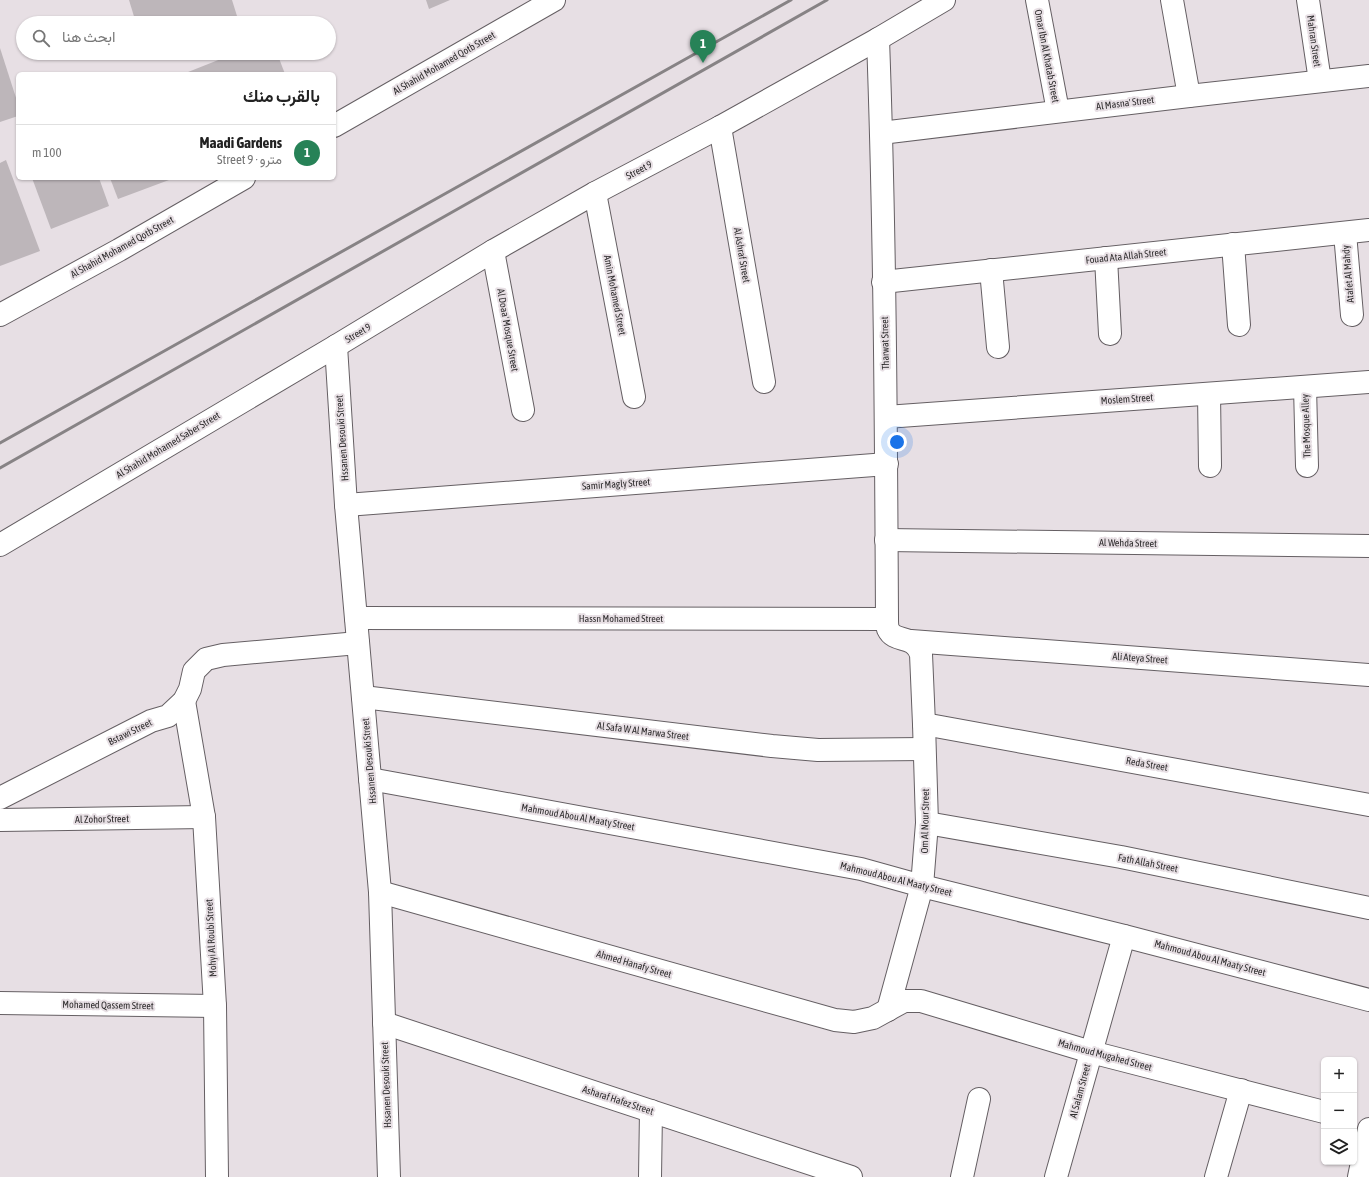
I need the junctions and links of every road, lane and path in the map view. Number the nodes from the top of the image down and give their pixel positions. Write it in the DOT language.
graph roads {
  1 [pos="554,0"];
  2 [pos="944,0"];
  3 [pos="1037,0"];
  4 [pos="1172,0"];
  5 [pos="1308,0"];
  6 [pos="878,39"];
  7 [pos="1369,76"];
  8 [pos="1320,81"];
  9 [pos="1189,96"];
  10 [pos="1058,111"];
  11 [pos="336,125"];
  12 [pos="720,127"];
  13 [pos="882,133"];
  14 [pos="241,180"];
  15 [pos="595,193"];
  16 [pos="1369,230"];
  17 [pos="1345,232"];
  18 [pos="1233,244"];
  19 [pos="493,250"];
  20 [pos="1106,258"];
  21 [pos="991,270"];
  22 [pos="884,282"];
  23 [pos="1352,315"];
  24 [pos="0,316"];
  25 [pos="1239,325"];
  26 [pos="1110,334"];
  27 [pos="336,346"];
  28 [pos="998,347"];
  29 [pos="764,382"];
  30 [pos="1369,382"];
  31 [pos="1305,387"];
  32 [pos="1209,394"];
  33 [pos="634,397"];
  34 [pos="523,410"];
  35 [pos="886,417"];
  36 [pos="886,464"];
  37 [pos="1210,466"];
  38 [pos="1307,466"];
  39 [pos="346,505"];
  40 [pos="886,540"];
  41 [pos="0,545"];
  42 [pos="1369,546"];
  43 [pos="356,618"];
  44 [pos="887,619"];
  45 [pos="907,640"];
  46 [pos="358,643"];
  47 [pos="1369,675"];
  48 [pos="363,697"];
  49 [pos="184,701"];
  50 [pos="924,724"];
  51 [pos="924,749"];
  52 [pos="370,778"];
  53 [pos="0,798"];
  54 [pos="1369,805"];
  55 [pos="204,817"];
  56 [pos="0,820"];
  57 [pos="927,823"];
  58 [pos="922,886"];
  59 [pos="380,892"];
  60 [pos="1369,908"];
  61 [pos="1124,936"];
  62 [pos="1369,1000"];
  63 [pos="0,1003"];
  64 [pos="215,1006"];
  65 [pos="888,1010"];
  66 [pos="384,1023"];
  67 [pos="1091,1052"];
  68 [pos="1241,1090"];
  69 [pos="979,1100"];
  70 [pos="651,1111"];
  71 [pos="1321,1111"];
  72 [pos="1357,1121"];
  73 [pos="1369,1124"];
  74 [pos="1369,1129"];
  75 [pos="217,1177"];
  76 [pos="389,1177"];
  77 [pos="650,1177"];
  78 [pos="851,1177"];
  79 [pos="962,1177"];
  80 [pos="1056,1177"];
  81 [pos="1216,1177"];
  82 [pos="1359,1177"];
  1 -- 11 [label="street, Al Shahid Mohamed Qotb Street"];
  2 -- 6 [label="street, Street 9"];
  3 -- 10 [label="street, Omar Ibn Al Khatab Street"];
  4 -- 9 [label="street"];
  5 -- 8 [label="street, Mahran Street"];
  6 -- 12 [label="street, Street 9"];
  6 -- 13 [label="street, Tharwat Street"];
  7 -- 8 [label="street, Al Masna' Street"];
  8 -- 9 [label="street, Al Masna' Street"];
  9 -- 10 [label="street, Al Masna' Street"];
  10 -- 13 [label="street, Al Masna' Street"];
  12 -- 15 [label="street, Street 9"];
  12 -- 29 [label="street, Al Ashraf Street"];
  13 -- 22 [label="street, Tharwat Street"];
  14 -- 24 [label="street, Al Shahid Mohamed Qotb Street"];
  15 -- 19 [label="street, Street 9"];
  15 -- 33 [label="street, Amin Mohamed Street"];
  16 -- 17 [label="street, Fouad Ata Allah Street"];
  17 -- 18 [label="street, Fouad Ata Allah Street"];
  17 -- 23 [label="street, Atafet Al Mahdy"];
  18 -- 20 [label="street, Fouad Ata Allah Street"];
  18 -- 25 [label="street"];
  19 -- 27 [label="street, Street 9"];
  19 -- 34 [label="street, Al Doaa' Mosque Street"];
  20 -- 21 [label="street, Fouad Ata Allah Street"];
  20 -- 26 [label="street"];
  21 -- 22 [label="street, Fouad Ata Allah Street"];
  21 -- 28 [label="street"];
  22 -- 35 [label="street, Tharwat Street"];
  27 -- 39 [label="street, Hssanen Desouki Street"];
  27 -- 41 [label="street, Al Shahid Mohamed Saber Street"];
  30 -- 31 [label="street, Moslem Street"];
  31 -- 32 [label="street, Moslem Street"];
  31 -- 38 [label="street, The Mosque Alley"];
  32 -- 35 [label="street, Moslem Street"];
  32 -- 37 [label="street"];
  35 -- 36 [label="street, Tharwat Street"];
  36 -- 39 [label="street, Samir Magly Street"];
  36 -- 40 [label="street, Tharwat Street"];
  39 -- 43 [label="street, Hssanen Desouki Street"];
  40 -- 42 [label="street, Al Wehda Street"];
  40 -- 44 [label="street, Tharwat Street"];
  43 -- 44 [label="street, Hassn Mohamed Street"];
  43 -- 46 [label="street, Hssanen Desouki Street"];
  44 -- 45 [label="street, Tharwat Street"];
  45 -- 47 [label="street, Ali Ateya Street"];
  45 -- 50 [label="street, Om Al Nour Street"];
  46 -- 48 [label="street, Hssanen Desouki Street"];
  46 -- 49 [label="street, Bstawi Street"];
  48 -- 51 [label="street, Al Safa W Al Marwa Street"];
  48 -- 52 [label="street, Hssanen Desouki Street"];
  49 -- 53 [label="street, Bstawi Street"];
  49 -- 55 [label="street, Mohyi Al Roubi Street"];
  50 -- 51 [label="street, Om Al Nour Street"];
  50 -- 54 [label="street, Reda Street"];
  51 -- 57 [label="street, Om Al Nour Street"];
  52 -- 58 [label="street, Mahmoud Abou Al Maaty Street"];
  52 -- 59 [label="street, Hssanen Desouki Street"];
  55 -- 56 [label="street, Al Zohor Street"];
  55 -- 64 [label="street, Mohyi Al Roubi Street"];
  57 -- 58 [label="street, Om Al Nour Street"];
  57 -- 60 [label="street, Fath Allah Street"];
  58 -- 61 [label="street, Mahmoud Abou Al Maaty Street"];
  58 -- 65 [label="street, Om Al Nour Street"];
  59 -- 65 [label="street, Ahmed Hanafy Street"];
  59 -- 66 [label="street, Hssanen Desouki Street"];
  61 -- 62 [label="street, Mahmoud Abou Al Maaty Street"];
  61 -- 67 [label="street, Al Salam Street"];
  63 -- 64 [label="street, Mohamed Qassem Street"];
  64 -- 75 [label="street, Mohyi Al Roubi Street"];
  65 -- 67 [label="street, Mahmoud Mugahed Street"];
  66 -- 70 [label="street, Asharaf Hafez Street"];
  66 -- 76 [label="street, Hssanen Desouki Street"];
  67 -- 68 [label="street, Mahmoud Mugahed Street"];
  67 -- 80 [label="street, Al Salam Street"];
  68 -- 71 [label="street, Mahmoud Mugahed Street"];
  68 -- 81 [label="street"];
  69 -- 79 [label="street"];
  70 -- 77 [label="street"];
  70 -- 78 [label="street, Asharaf Hafez Street"];
  72 -- 73 [label="street"];
  74 -- 82 [label="street"];
}
